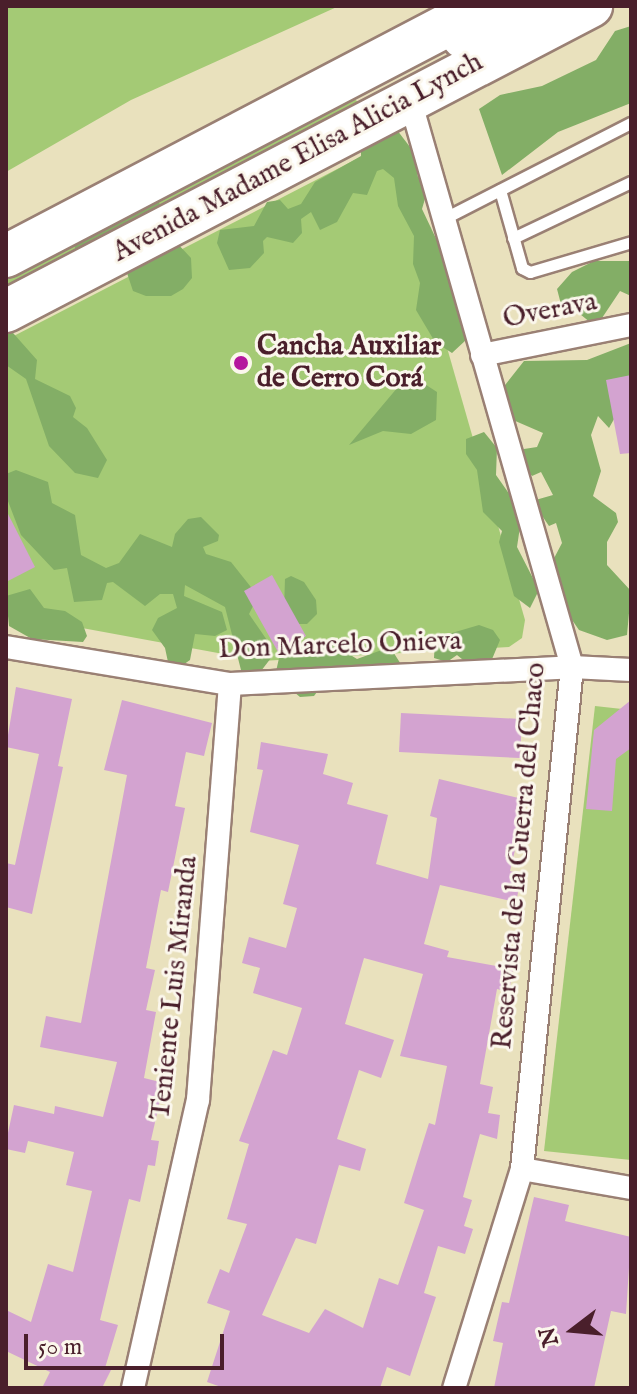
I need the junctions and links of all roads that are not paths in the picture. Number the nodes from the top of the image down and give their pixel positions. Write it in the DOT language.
graph roads {
  1 [pos="484,6"];
  2 [pos="522,6"];
  3 [pos="591,6"];
  4 [pos="399,75"];
  5 [pos="631,123"];
  6 [pos="631,182"];
  7 [pos="500,190"];
  8 [pos="442,219"];
  9 [pos="513,238"];
  10 [pos="631,242"];
  11 [pos="6,256"];
  12 [pos="6,311"];
  13 [pos="631,325"];
  14 [pos="482,355"];
  15 [pos="6,647"];
  16 [pos="572,667"];
  17 [pos="631,670"];
  18 [pos="230,684"];
  19 [pos="522,1169"];
  20 [pos="631,1188"];
  21 [pos="133,1388"];
  22 [pos="454,1388"];
  1 -- 4 [label="highway, Avenida Madame Elisa Alicia Lynch"];
  2 -- 4 [label="highway"];
  3 -- 4 [label="highway, Avenida Madame Elisa Alicia Lynch"];
  4 -- 8 [label="street, Reservista de la Guerra del Chaco"];
  4 -- 11 [label="highway, Avenida Madame Elisa Alicia Lynch"];
  4 -- 12 [label="highway, Avenida Madame Elisa Alicia Lynch"];
  5 -- 7 [label="lane"];
  6 -- 9 [label="lane"];
  7 -- 8 [label="lane"];
  7 -- 9 [label="lane"];
  8 -- 14 [label="street, Reservista de la Guerra del Chaco"];
  9 -- 10 [label="lane"];
  13 -- 14 [label="street, Overava"];
  14 -- 16 [label="street, Reservista de la Guerra del Chaco"];
  15 -- 18 [label="street, Don Marcelo Onieva"];
  16 -- 17 [label="street, Don Marcelo Onieva"];
  16 -- 18 [label="street, Don Marcelo Onieva"];
  16 -- 19 [label="street, Reservista de la Guerra del Chaco"];
  18 -- 21 [label="street, Teniente Luis Miranda"];
  19 -- 20 [label="street"];
  19 -- 22 [label="street, Reservista de la Guerra del Chaco"];
}
